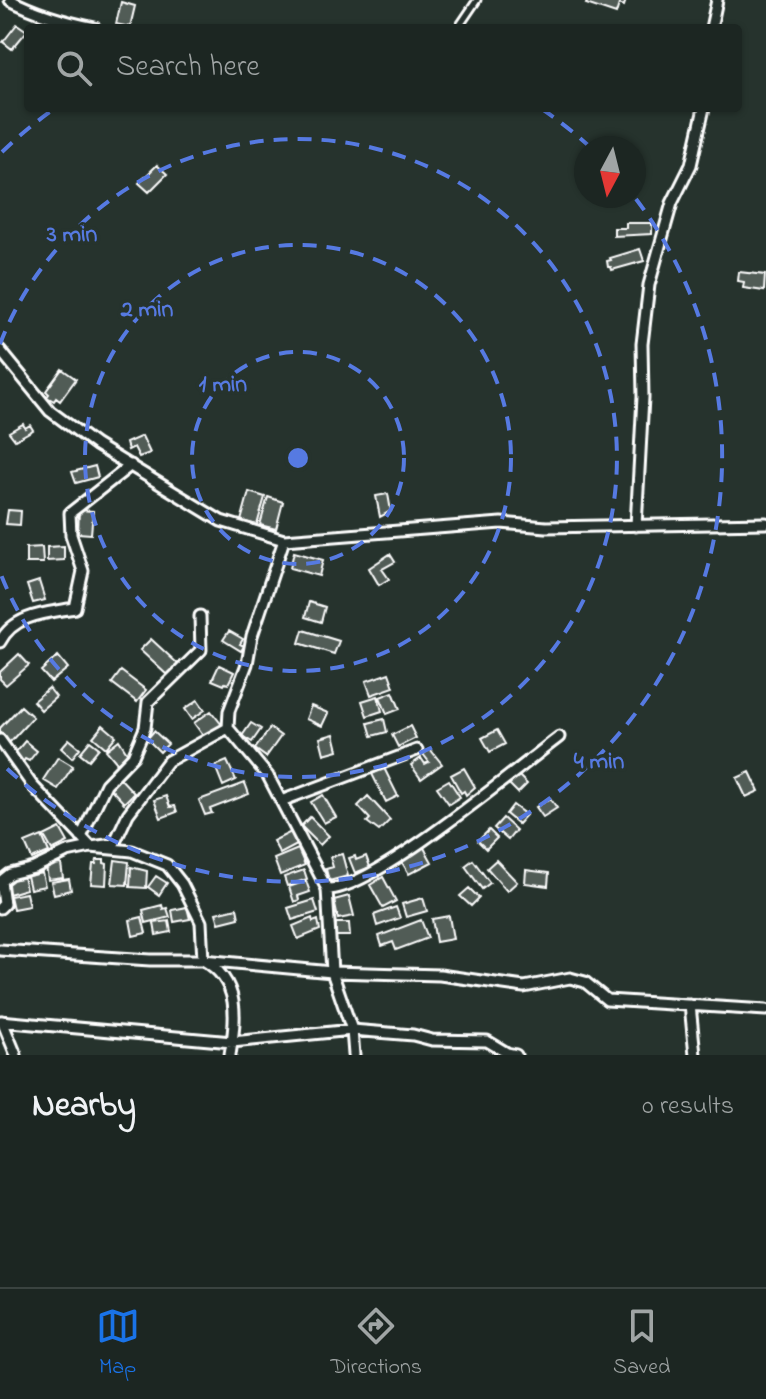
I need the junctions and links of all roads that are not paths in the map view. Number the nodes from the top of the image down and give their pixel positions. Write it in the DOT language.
graph roads {
  1 [pos="10,0"];
  2 [pos="477,0"];
  3 [pos="717,0"];
  4 [pos="75,24"];
  5 [pos="461,24"];
  6 [pos="712,24"];
  7 [pos="703,112"];
  8 [pos="0,350"];
  9 [pos="131,465"];
  10 [pos="766,523"];
  11 [pos="636,526"];
  12 [pos="284,540"];
  13 [pos="200,616"];
  14 [pos="0,642"];
  15 [pos="228,728"];
  16 [pos="559,737"];
  17 [pos="0,740"];
  18 [pos="417,750"];
  19 [pos="281,801"];
  20 [pos="81,837"];
  21 [pos="91,847"];
  22 [pos="327,889"];
  23 [pos="0,908"];
  24 [pos="0,950"];
  25 [pos="203,960"];
  26 [pos="332,972"];
  27 [pos="690,1005"];
  28 [pos="766,1010"];
  29 [pos="1,1021"];
  30 [pos="352,1030"];
  31 [pos="232,1042"];
  32 [pos="510,1054"];
  33 [pos="16,1055"];
  34 [pos="230,1055"];
  35 [pos="354,1055"];
  36 [pos="695,1055"];
  1 -- 4 [label="street"];
  2 -- 5 [label="lane"];
  3 -- 6 [label="street"];
  7 -- 11 [label="street"];
  8 -- 9 [label="street"];
  9 -- 12 [label="street"];
  9 -- 14 [label="street"];
  10 -- 11 [label="street"];
  11 -- 12 [label="street"];
  12 -- 15 [label="street"];
  13 -- 20 [label="street"];
  15 -- 19 [label="street"];
  15 -- 21 [label="street"];
  16 -- 22 [label="street"];
  17 -- 20 [label="street"];
  18 -- 19 [label="street"];
  19 -- 22 [label="street"];
  20 -- 21 [label="street"];
  21 -- 23 [label="street"];
  21 -- 25 [label="street"];
  22 -- 26 [label="street"];
  24 -- 25 [label="street"];
  25 -- 26 [label="street"];
  25 -- 31 [label="street"];
  26 -- 27 [label="street"];
  26 -- 30 [label="street"];
  27 -- 28 [label="street"];
  27 -- 36 [label="street"];
  29 -- 31 [label="street"];
  29 -- 33 [label="street"];
  30 -- 31 [label="street"];
  30 -- 32 [label="street"];
  30 -- 35 [label="street"];
  31 -- 34 [label="street"];
}
